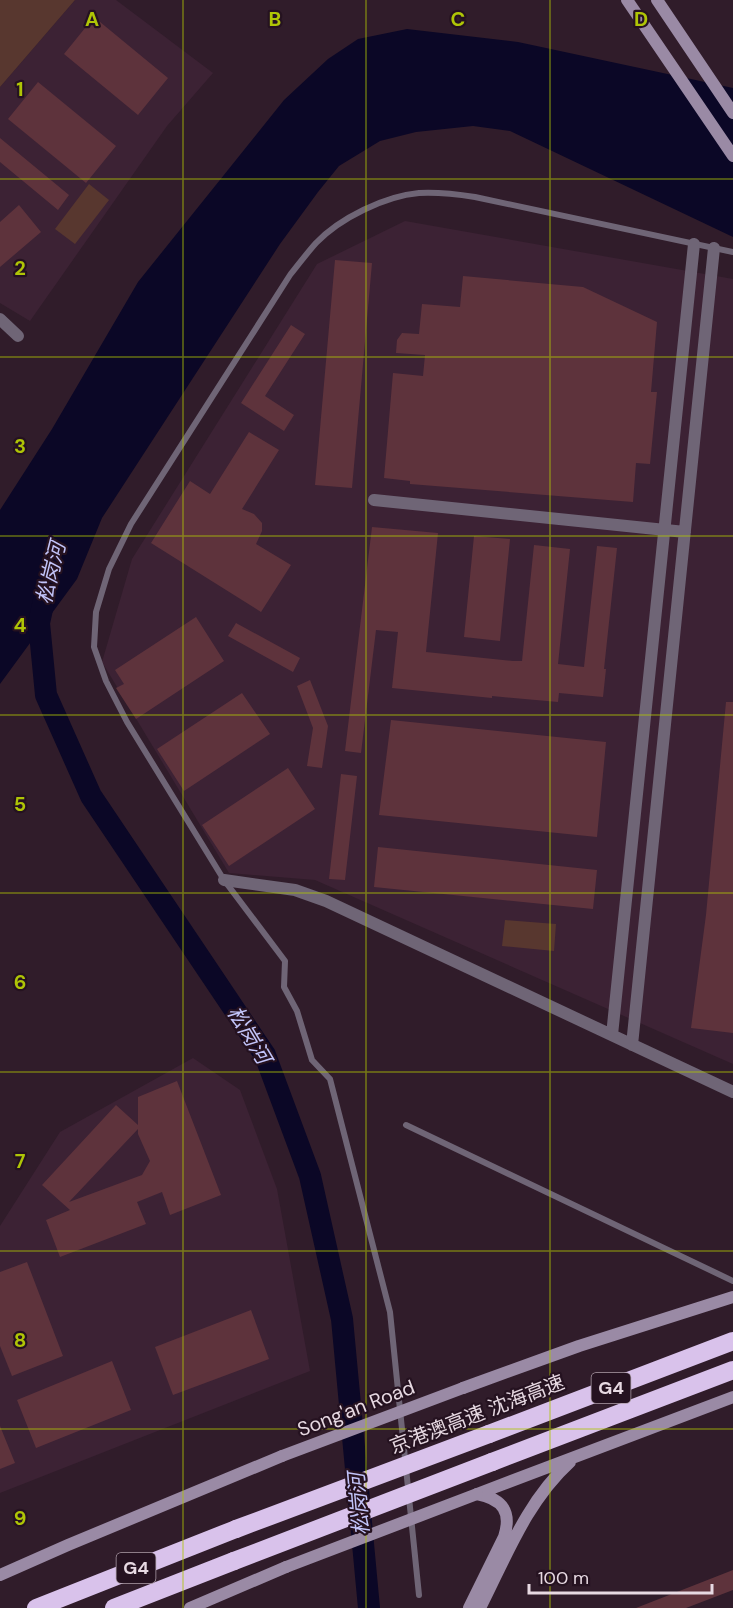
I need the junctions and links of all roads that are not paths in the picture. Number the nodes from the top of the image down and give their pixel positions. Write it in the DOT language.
graph roads {
  1 [pos="627,0"];
  2 [pos="657,0"];
  3 [pos="733,113"];
  4 [pos="733,156"];
  5 [pos="694,244"];
  6 [pos="714,248"];
  7 [pos="733,252"];
  8 [pos="0,319"];
  9 [pos="18,336"];
  10 [pos="374,500"];
  11 [pos="664,530"];
  12 [pos="685,532"];
  13 [pos="224,880"];
  14 [pos="612,1035"];
  15 [pos="632,1045"];
  16 [pos="733,1092"];
  17 [pos="406,1125"];
  18 [pos="733,1281"];
  19 [pos="733,1297"];
  20 [pos="733,1341"];
  21 [pos="733,1370"];
  22 [pos="733,1397"];
  23 [pos="574,1457"];
  24 [pos="477,1494"];
  25 [pos="0,1575"];
  26 [pos="418,1594"];
  27 [pos="36,1608"];
  28 [pos="114,1608"];
  29 [pos="190,1608"];
  30 [pos="469,1608"];
  31 [pos="480,1608"];
  1 -- 4 [label="main road"];
  2 -- 3 [label="main road"];
  5 -- 6 [label="lane"];
  5 -- 11 [label="street"];
  5 -- 13 [label="lane"];
  6 -- 7 [label="lane"];
  6 -- 12 [label="street"];
  8 -- 9 [label="street"];
  10 -- 11 [label="street"];
  11 -- 12 [label="street"];
  11 -- 14 [label="street"];
  12 -- 15 [label="street"];
  13 -- 14 [label="street"];
  13 -- 26 [label="lane"];
  14 -- 15 [label="street"];
  15 -- 16 [label="street"];
  17 -- 18 [label="lane"];
  19 -- 25 [label="main road, Song'an Road, bridge"];
  20 -- 27 [label="highway, 京港澳高速 沈海高速 / G4, bridge"];
  21 -- 28 [label="highway, G4, bridge"];
  22 -- 23 [label="main road"];
  23 -- 24 [label="main road"];
  23 -- 31 [label="main road"];
  24 -- 29 [label="main road, bridge"];
  24 -- 30 [label="main road"];
}
